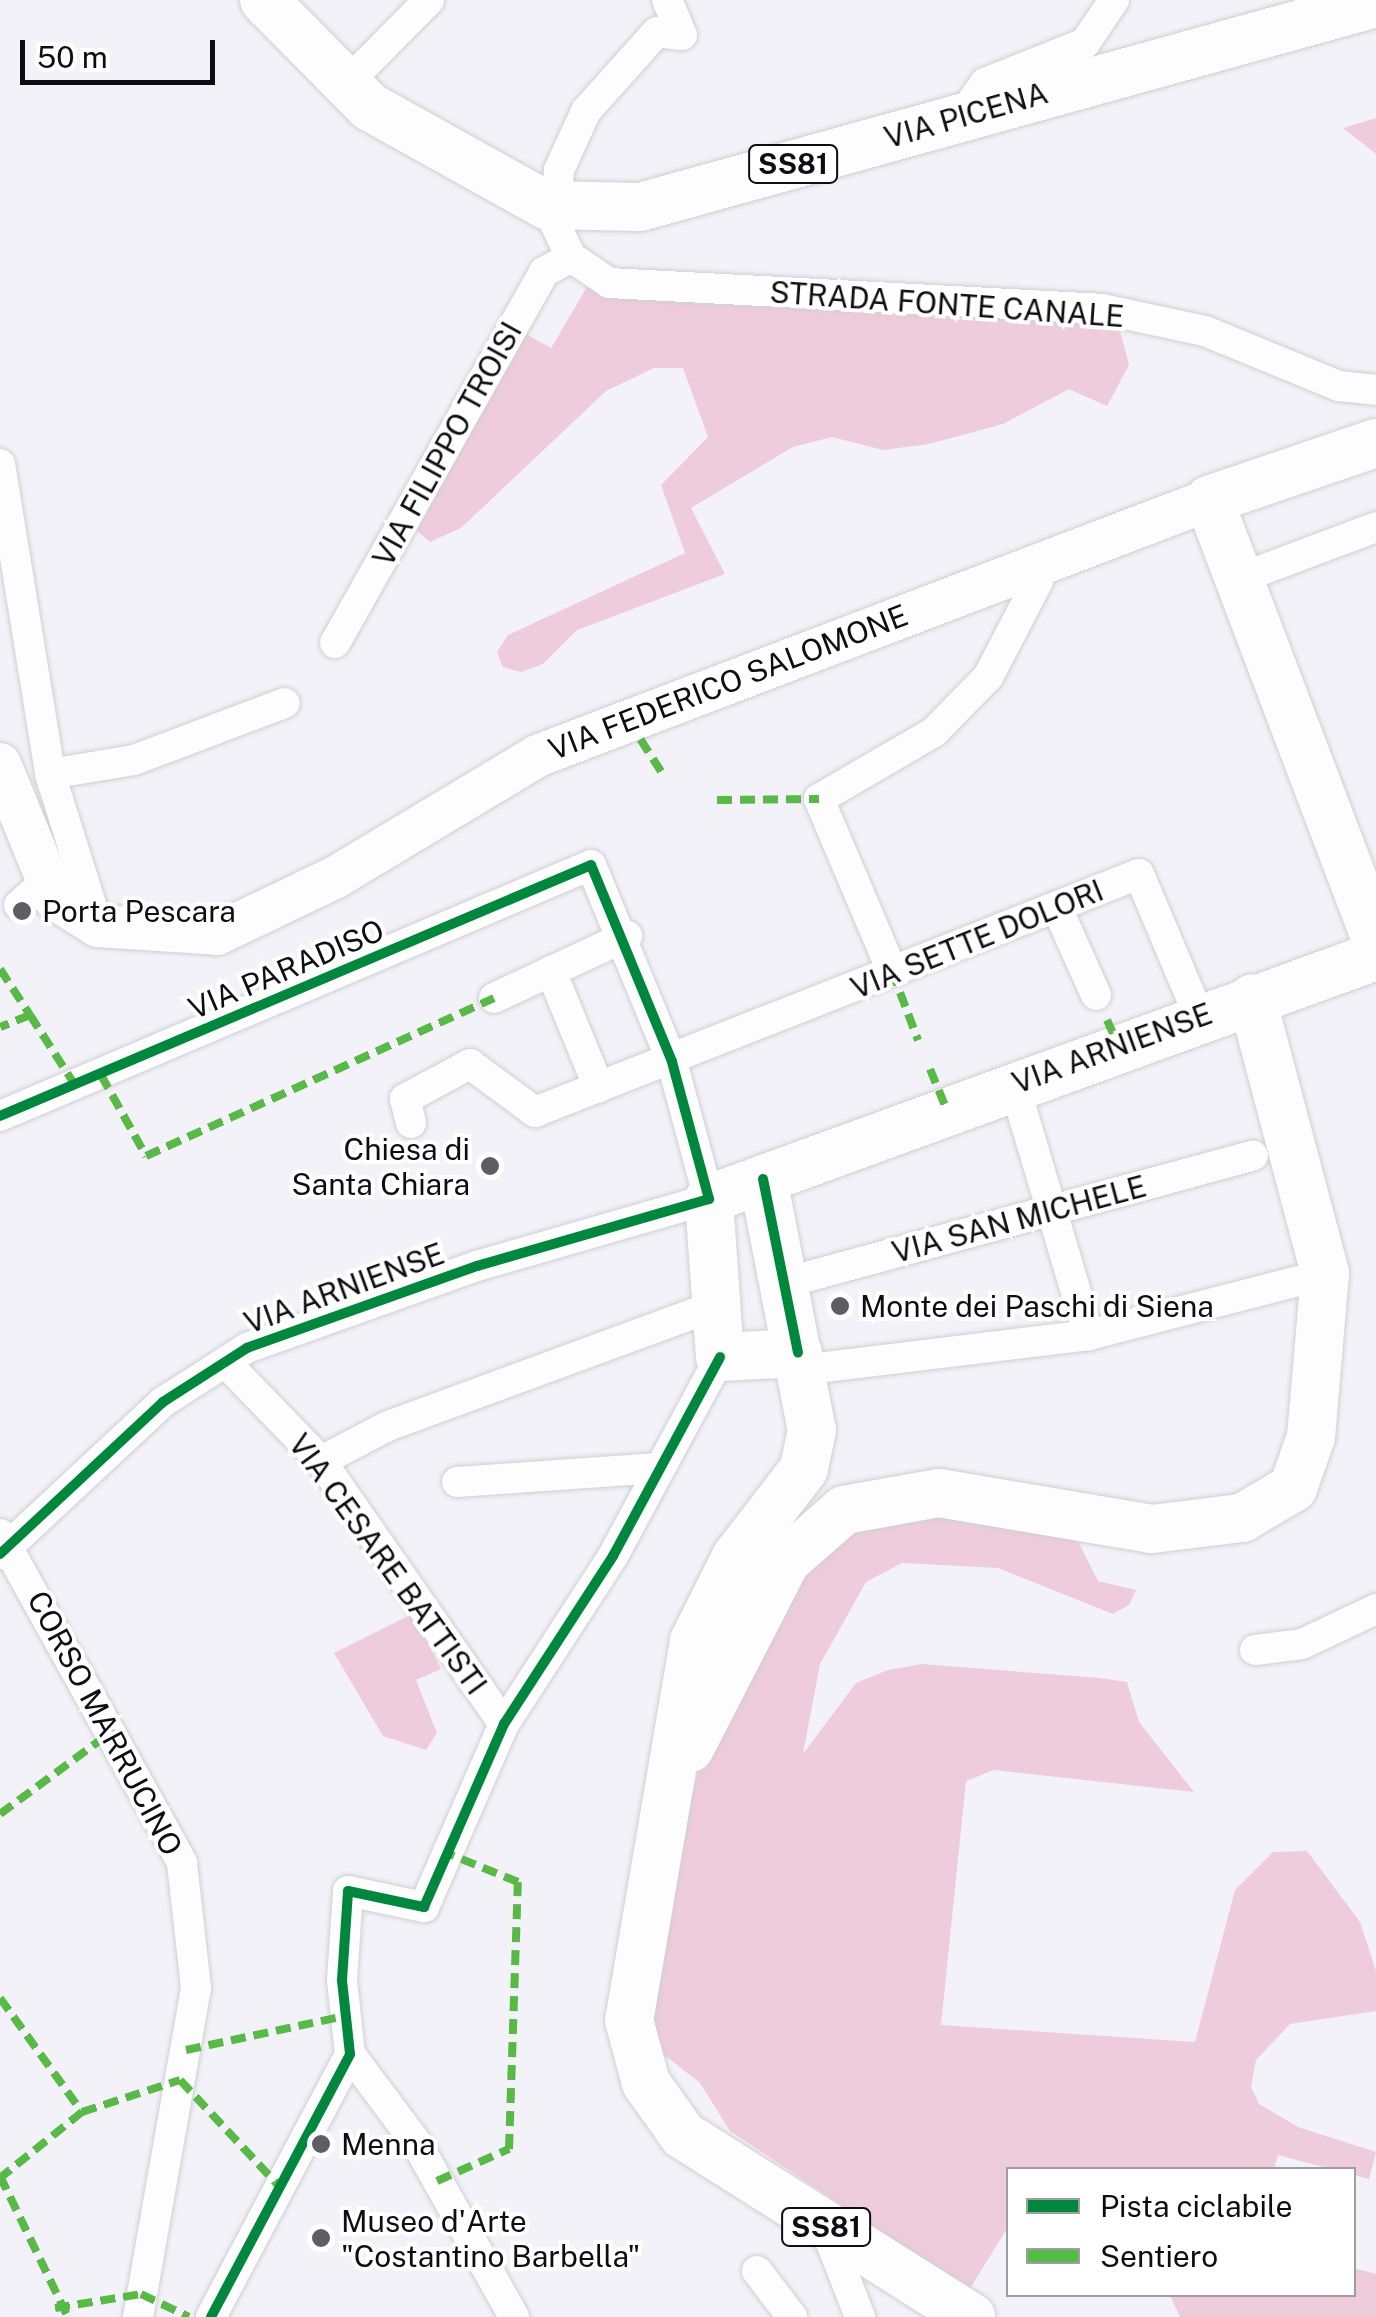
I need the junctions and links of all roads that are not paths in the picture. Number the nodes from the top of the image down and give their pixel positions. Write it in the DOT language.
graph roads {
  1 [pos="264,0"];
  2 [pos="429,0"];
  3 [pos="667,0"];
  4 [pos="1114,0"];
  5 [pos="1376,3"];
  6 [pos="346,84"];
  7 [pos="960,117"];
  8 [pos="552,205"];
  9 [pos="571,257"];
  10 [pos="1376,390"];
  11 [pos="1376,444"];
  12 [pos="0,464"];
  13 [pos="1208,500"];
  14 [pos="1376,527"];
  15 [pos="1032,563"];
  16 [pos="1238,579"];
  17 [pos="335,643"];
  18 [pos="285,703"];
  19 [pos="0,764"];
  20 [pos="50,774"];
  21 [pos="18,905"];
  22 [pos="1058,910"];
  23 [pos="98,926"];
  24 [pos="627,936"];
  25 [pos="1376,940"];
  26 [pos="1376,956"];
  27 [pos="552,971"];
  28 [pos="892,972"];
  29 [pos="1096,995"];
  30 [pos="494,998"];
  31 [pos="1252,998"];
  32 [pos="1199,1016"];
  33 [pos="672,1062"];
  34 [pos="1014,1084"];
  35 [pos="600,1088"];
  36 [pos="0,1116"];
  37 [pos="410,1123"];
  38 [pos="1252,1156"];
  39 [pos="763,1179"];
  40 [pos="710,1199"];
  41 [pos="1054,1210"];
  42 [pos="1298,1281"];
  43 [pos="784,1283"];
  44 [pos="716,1306"];
  45 [pos="1089,1335"];
  46 [pos="720,1357"];
  47 [pos="799,1361"];
  48 [pos="228,1364"];
  49 [pos="320,1461"];
  50 [pos="655,1468"];
  51 [pos="458,1482"];
  52 [pos="3,1546"];
  53 [pos="1376,1608"];
  54 [pos="1255,1650"];
  55 [pos="504,1724"];
  56 [pos="661,1817"];
  57 [pos="350,2054"];
  58 [pos="825,2227"];
  59 [pos="756,2271"];
  60 [pos="138,2317"];
  61 [pos="211,2317"];
  62 [pos="514,2317"];
  63 [pos="792,2317"];
  64 [pos="860,2317"];
  65 [pos="971,2317"];
  1 -- 6 [label="main road, VIA PICENA / SS81"];
  2 -- 6 [label="street"];
  3 -- 8 [label="street"];
  4 -- 7 [label="street"];
  5 -- 7 [label="main road, VIA PICENA / SS81"];
  6 -- 8 [label="main road, VIA PICENA / SS81"];
  7 -- 8 [label="main road, VIA PICENA / SS81"];
  8 -- 9 [label="street"];
  9 -- 10 [label="street, STRADA FONTE CANALE"];
  9 -- 17 [label="street, VIA FILIPPO TROISI"];
  11 -- 13 [label="main road, VIA FEDERICO SALOMONE"];
  12 -- 20 [label="street"];
  13 -- 15 [label="street, VIA FEDERICO SALOMONE"];
  13 -- 16 [label="main road"];
  14 -- 16 [label="street"];
  15 -- 23 [label="street, VIA FEDERICO SALOMONE"];
  15 -- 28 [label="street"];
  16 -- 25 [label="main road"];
  18 -- 20 [label="street"];
  19 -- 21 [label="street"];
  20 -- 23 [label="street"];
  21 -- 23 [label="street"];
  22 -- 28 [label="street, VIA SETTE DOLORI"];
  22 -- 29 [label="street"];
  22 -- 32 [label="street, VIA SETTE DOLORI"];
  24 -- 27 [label="street"];
  24 -- 33 [label="street"];
  24 -- 36 [label="street, VIA PARADISO"];
  26 -- 31 [label="main road, VIA ARNIENSE"];
  27 -- 30 [label="street"];
  27 -- 35 [label="street"];
  28 -- 33 [label="street, VIA SETTE DOLORI"];
  31 -- 32 [label="main road, VIA ARNIENSE"];
  31 -- 56 [label="main road"];
  32 -- 34 [label="main road, VIA ARNIENSE"];
  33 -- 35 [label="street, VIA SETTE DOLORI"];
  33 -- 40 [label="street"];
  34 -- 39 [label="main road, VIA ARNIENSE"];
  34 -- 41 [label="street"];
  35 -- 37 [label="street, VIA SETTE DOLORI"];
  38 -- 41 [label="street, VIA SAN MICHELE"];
  39 -- 40 [label="main road, VIA ARNIENSE"];
  39 -- 43 [label="main road"];
  40 -- 44 [label="main road"];
  40 -- 48 [label="street, VIA ARNIENSE"];
  41 -- 43 [label="street, VIA SAN MICHELE"];
  41 -- 45 [label="street"];
  42 -- 45 [label="street"];
  43 -- 47 [label="main road"];
  44 -- 46 [label="main road"];
  44 -- 49 [label="street"];
  45 -- 47 [label="street"];
  46 -- 47 [label="main road"];
  46 -- 50 [label="street"];
  47 -- 56 [label="main road"];
  48 -- 49 [label="street, VIA CESARE BATTISTI"];
  48 -- 52 [label="street, VIA ARNIENSE"];
  49 -- 55 [label="street, VIA CESARE BATTISTI"];
  50 -- 51 [label="street"];
  50 -- 55 [label="street"];
  52 -- 60 [label="street, CORSO MARRUCINO"];
  53 -- 54 [label="street"];
  55 -- 57 [label="street"];
  56 -- 58 [label="main road, SS81"];
  57 -- 61 [label="street"];
  57 -- 62 [label="street"];
  58 -- 64 [label="street"];
  58 -- 65 [label="main road, SS81"];
  59 -- 63 [label="street"];
}
